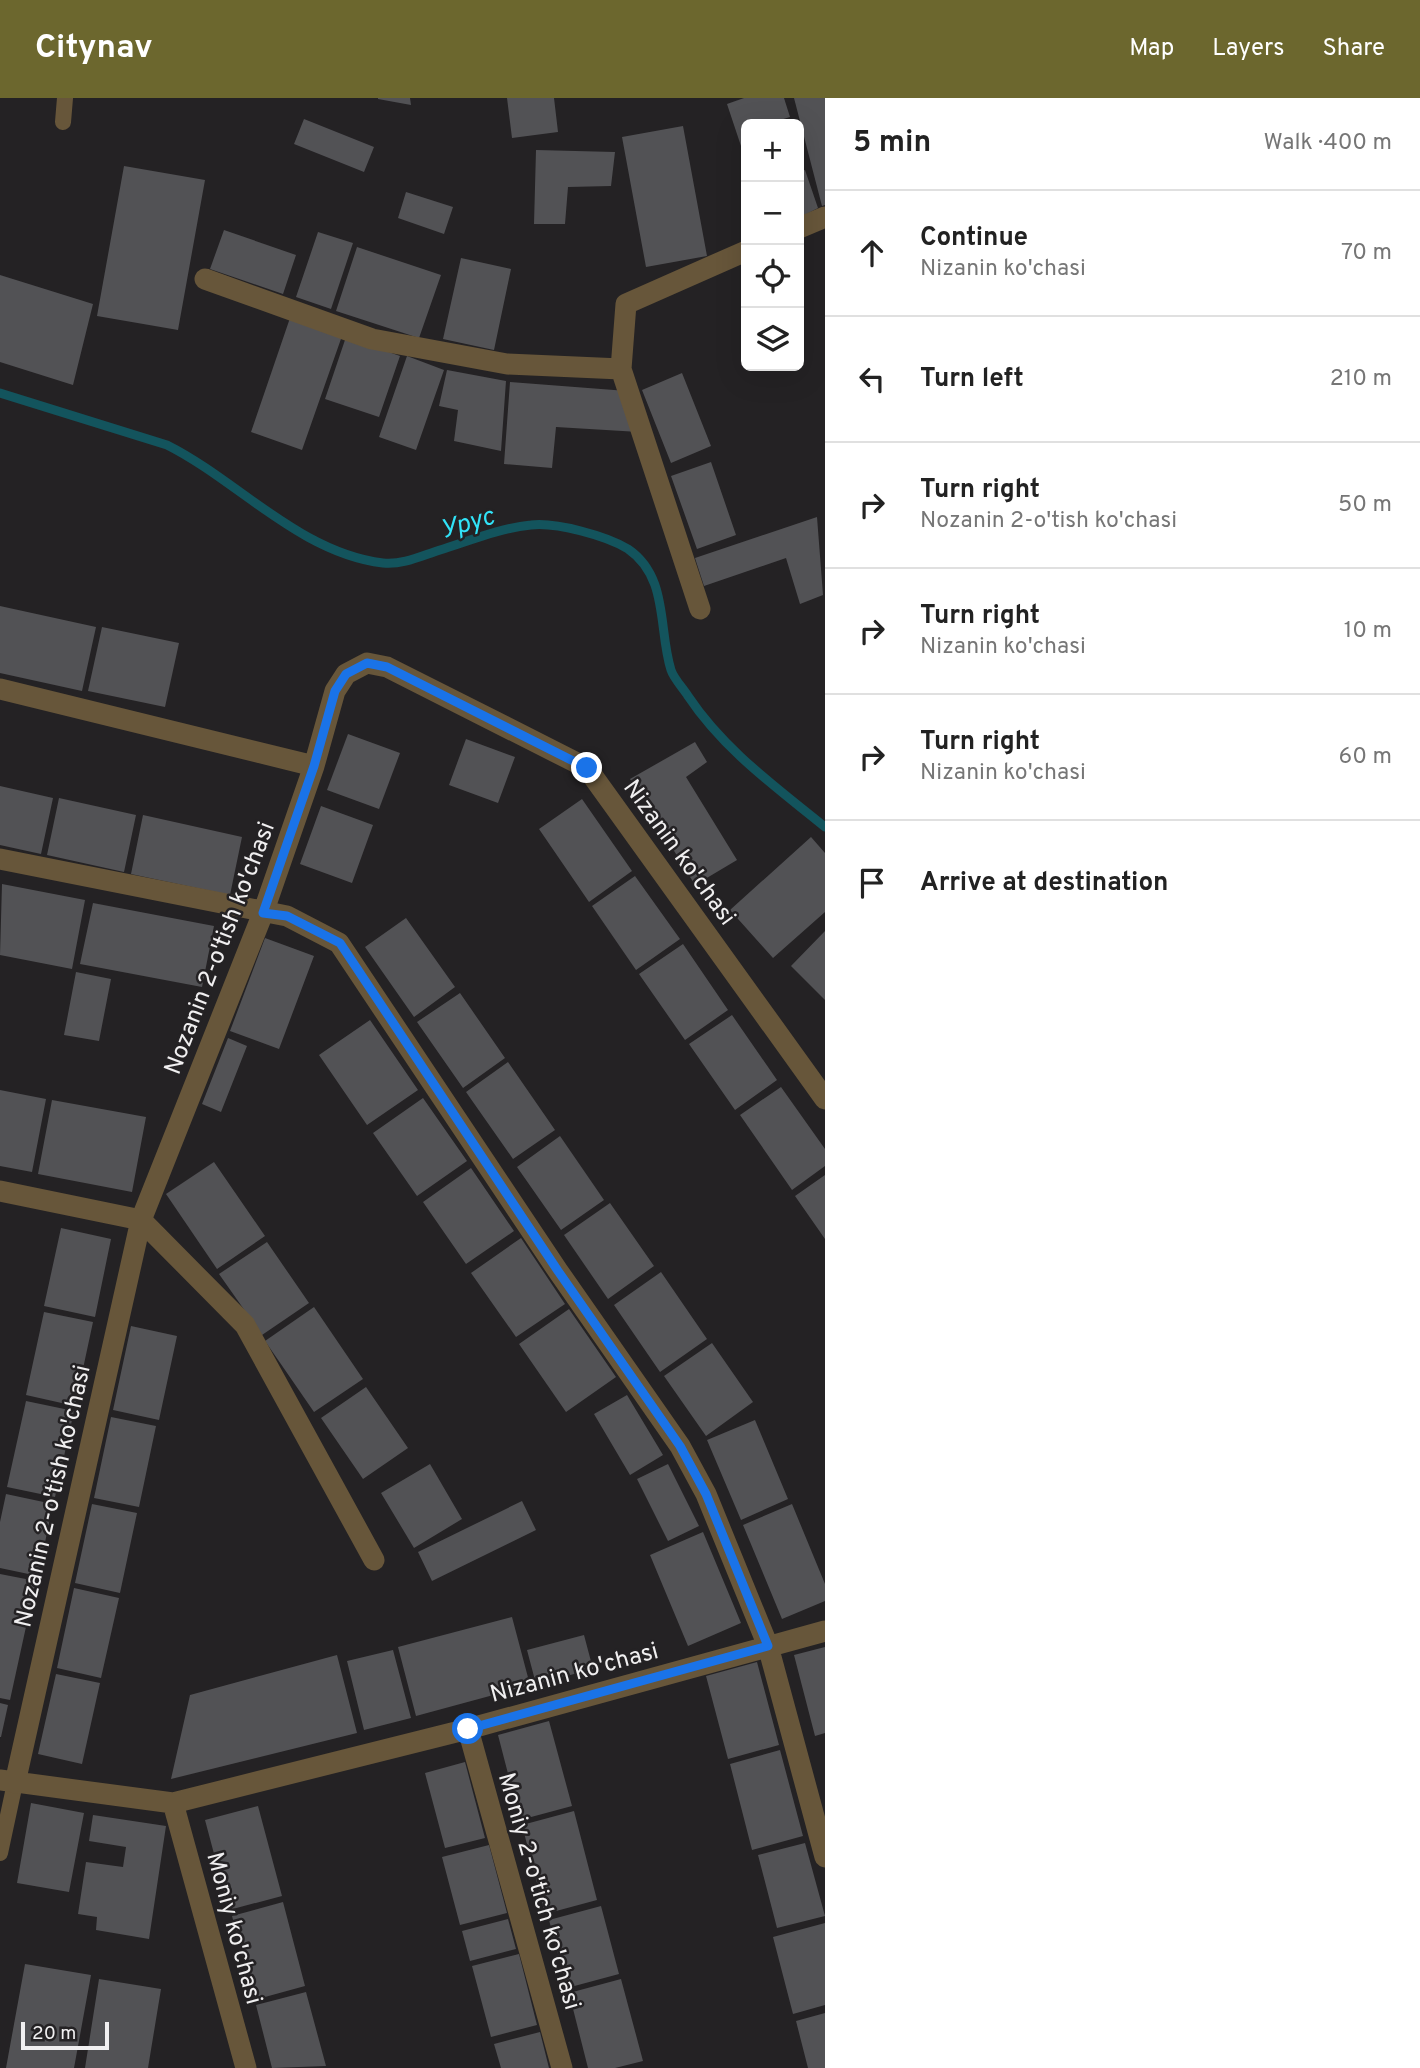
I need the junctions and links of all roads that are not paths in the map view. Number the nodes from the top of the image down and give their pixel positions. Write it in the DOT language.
graph roads {
  1 [pos="65,98"];
  2 [pos="63,122"];
  3 [pos="825,217"];
  4 [pos="804,226"];
  5 [pos="741,253"];
  6 [pos="205,279"];
  7 [pos="621,369"];
  8 [pos="700,609"];
  9 [pos="0,689"];
  10 [pos="335,691"];
  11 [pos="314,766"];
  12 [pos="0,859"];
  13 [pos="263,913"];
  14 [pos="825,1099"];
  15 [pos="0,1191"];
  16 [pos="141,1220"];
  17 [pos="374,1560"];
  18 [pos="825,1632"];
  19 [pos="768,1646"];
  20 [pos="468,1729"];
  21 [pos="7,1782"];
  22 [pos="173,1803"];
  23 [pos="0,1853"];
  24 [pos="825,1857"];
  25 [pos="246,2068"];
  26 [pos="562,2068"];
  1 -- 2 [label="lane"];
  3 -- 4 [label="street"];
  5 -- 7 [label="street"];
  6 -- 7 [label="street"];
  7 -- 8 [label="street"];
  9 -- 11 [label="street"];
  10 -- 11 [label="street, Nozanin 2-o'tish ko'chasi"];
  10 -- 14 [label="street, Nizanin ko'chasi"];
  11 -- 13 [label="street, Nozanin 2-o'tish ko'chasi"];
  12 -- 13 [label="street"];
  13 -- 16 [label="street, Nozanin 2-o'tish ko'chasi"];
  13 -- 19 [label="street"];
  15 -- 16 [label="street"];
  16 -- 17 [label="street"];
  16 -- 21 [label="street, Nozanin 2-o'tish ko'chasi"];
  18 -- 19 [label="street, Nizanin ko'chasi"];
  19 -- 20 [label="street, Nizanin ko'chasi"];
  19 -- 24 [label="street"];
  20 -- 22 [label="street, Nizanin ko'chasi"];
  20 -- 26 [label="street, Moniy 2-o'tich ko'chasi"];
  21 -- 22 [label="street"];
  21 -- 23 [label="lane"];
  22 -- 25 [label="street, Moniy ko'chasi"];
}
